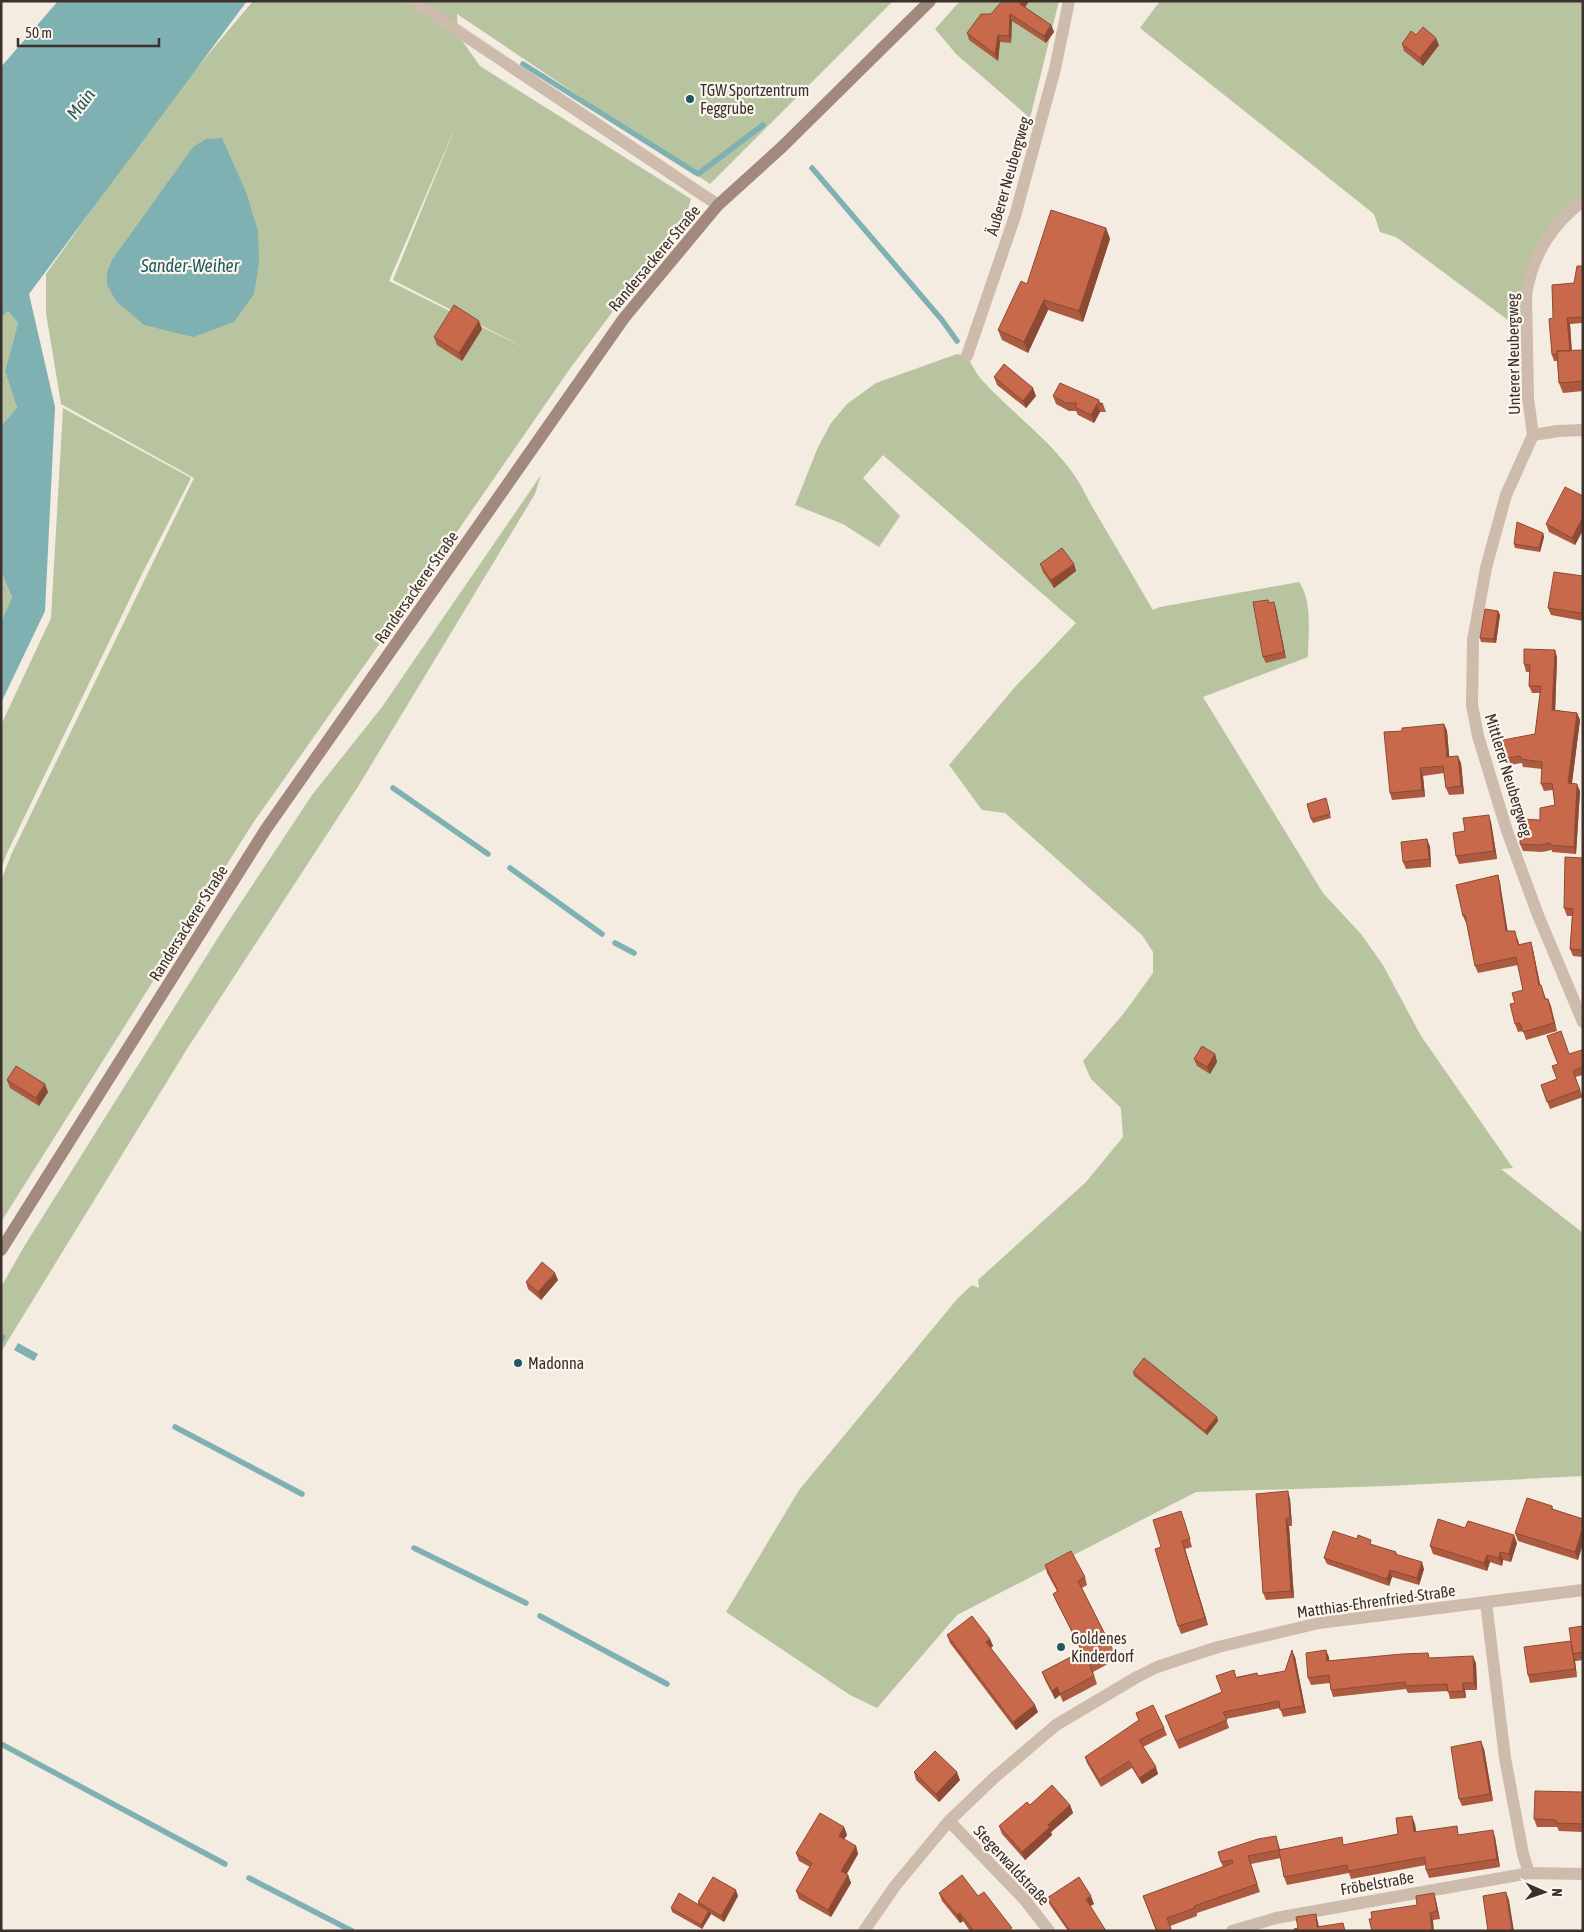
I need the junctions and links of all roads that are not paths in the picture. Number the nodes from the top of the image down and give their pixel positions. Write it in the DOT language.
graph roads {
  1 [pos="413,1"];
  2 [pos="930,1"];
  3 [pos="1069,1"];
  4 [pos="1583,201"];
  5 [pos="718,205"];
  6 [pos="967,356"];
  7 [pos="1583,430"];
  8 [pos="1533,435"];
  9 [pos="1583,1022"];
  10 [pos="1,1250"];
  11 [pos="1583,1590"];
  12 [pos="1486,1602"];
  13 [pos="949,1821"];
  14 [pos="1529,1873"];
  15 [pos="1583,1874"];
  16 [pos="864,1931"];
  17 [pos="1049,1931"];
  18 [pos="1232,1931"];
  1 -- 5 [label="street"];
  2 -- 5 [label="main road, Randersackerer Straße"];
  3 -- 6 [label="street, Äußerer Neubergweg"];
  4 -- 8 [label="street, Unterer Neubergweg"];
  5 -- 10 [label="main road, Randersackerer Straße"];
  7 -- 8 [label="street"];
  8 -- 9 [label="street, Mittlerer Neubergweg"];
  11 -- 12 [label="street, Matthias-Ehrenfried-Straße"];
  12 -- 13 [label="street, Matthias-Ehrenfried-Straße"];
  12 -- 14 [label="street"];
  13 -- 16 [label="street, Matthias-Ehrenfried-Straße"];
  13 -- 17 [label="street, Stegerwaldstraße"];
  14 -- 15 [label="street, Fröbelstraße"];
  14 -- 18 [label="street, Fröbelstraße"];
}
